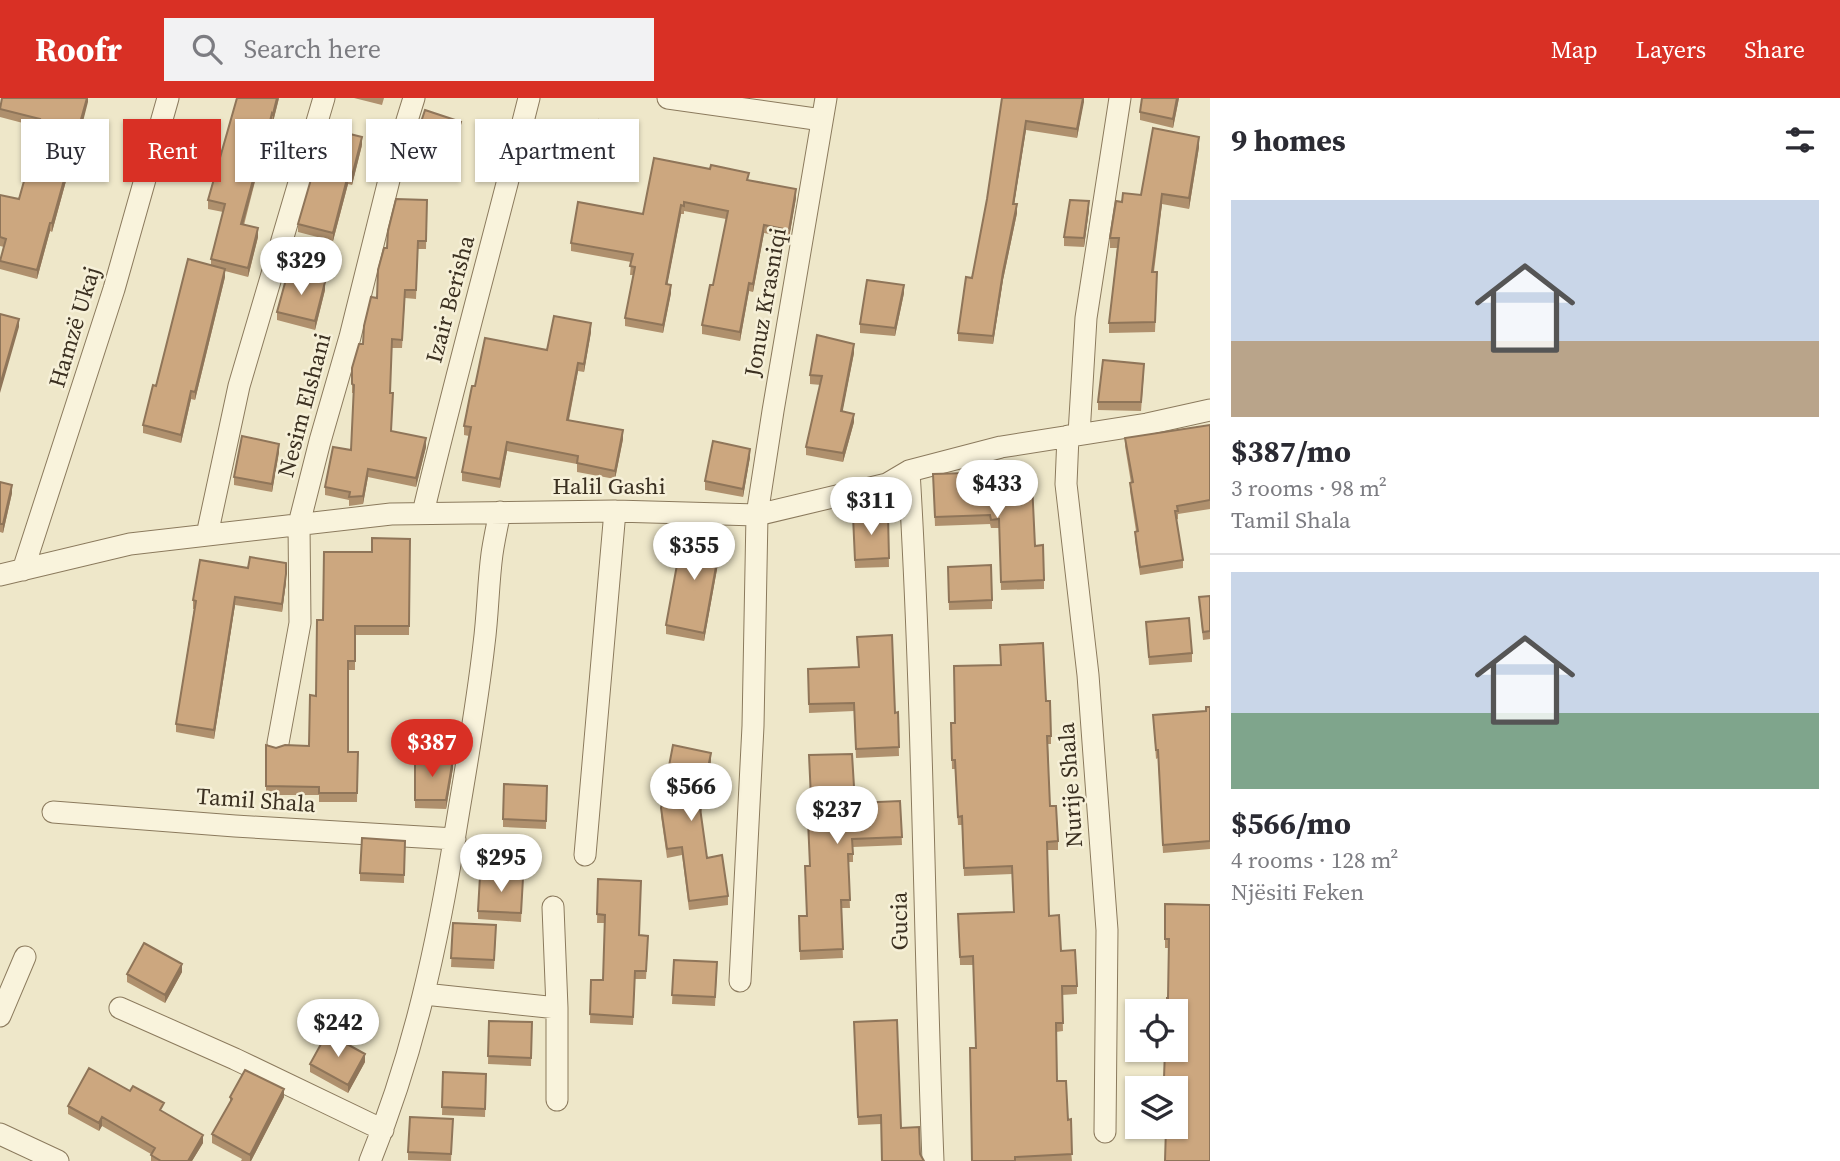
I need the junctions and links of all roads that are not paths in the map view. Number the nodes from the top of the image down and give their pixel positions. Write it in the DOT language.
graph roads {
  1 [pos="168,98"];
  2 [pos="324,98"];
  3 [pos="414,98"];
  4 [pos="529,98"];
  5 [pos="668,98"];
  6 [pos="826,98"];
  7 [pos="1120,98"];
  8 [pos="822,120"];
  9 [pos="1210,410"];
  10 [pos="1073,435"];
  11 [pos="909,471"];
  12 [pos="615,511"];
  13 [pos="500,512"];
  14 [pos="423,513"];
  15 [pos="757,515"];
  16 [pos="299,524"];
  17 [pos="207,535"];
  18 [pos="23,569"];
  19 [pos="0,575"];
  20 [pos="278,743"];
  21 [pos="53,812"];
  22 [pos="455,839"];
  23 [pos="586,855"];
  24 [pos="553,907"];
  25 [pos="25,957"];
  26 [pos="740,981"];
  27 [pos="424,994"];
  28 [pos="120,1008"];
  29 [pos="557,1008"];
  30 [pos="0,1016"];
  31 [pos="556,1100"];
  32 [pos="383,1130"];
  33 [pos="1105,1132"];
  34 [pos="0,1134"];
  35 [pos="58,1161"];
  36 [pos="370,1161"];
  37 [pos="933,1161"];
  1 -- 18 [label="street, Hamzë Ukaj"];
  2 -- 17 [label="street"];
  3 -- 16 [label="street, Nesim Elshani"];
  4 -- 14 [label="street, Izair Berisha"];
  5 -- 8 [label="street"];
  6 -- 8 [label="street, Jonuz Krasniqi"];
  7 -- 10 [label="street, Nurije Shala"];
  8 -- 15 [label="street, Jonuz Krasniqi"];
  9 -- 10 [label="street, Halil Gashi"];
  10 -- 11 [label="street, Halil Gashi"];
  10 -- 33 [label="street, Nurije Shala"];
  11 -- 15 [label="street, Halil Gashi"];
  11 -- 37 [label="street, Gucia"];
  12 -- 13 [label="street, Halil Gashi"];
  12 -- 15 [label="street, Halil Gashi"];
  12 -- 23 [label="street"];
  13 -- 14 [label="street, Halil Gashi"];
  13 -- 22 [label="street"];
  14 -- 16 [label="street, Halil Gashi"];
  15 -- 26 [label="street, Jonuz Krasniqi"];
  16 -- 17 [label="street, Halil Gashi"];
  16 -- 20 [label="street, Nesim Elshani"];
  17 -- 18 [label="street, Halil Gashi"];
  18 -- 19 [label="street, Halil Gashi"];
  21 -- 22 [label="street, Tamil Shala"];
  22 -- 27 [label="street"];
  24 -- 29 [label="street"];
  25 -- 30 [label="street"];
  27 -- 29 [label="street"];
  27 -- 32 [label="street"];
  28 -- 32 [label="street"];
  29 -- 31 [label="street"];
  32 -- 36 [label="street"];
  34 -- 35 [label="street"];
}
